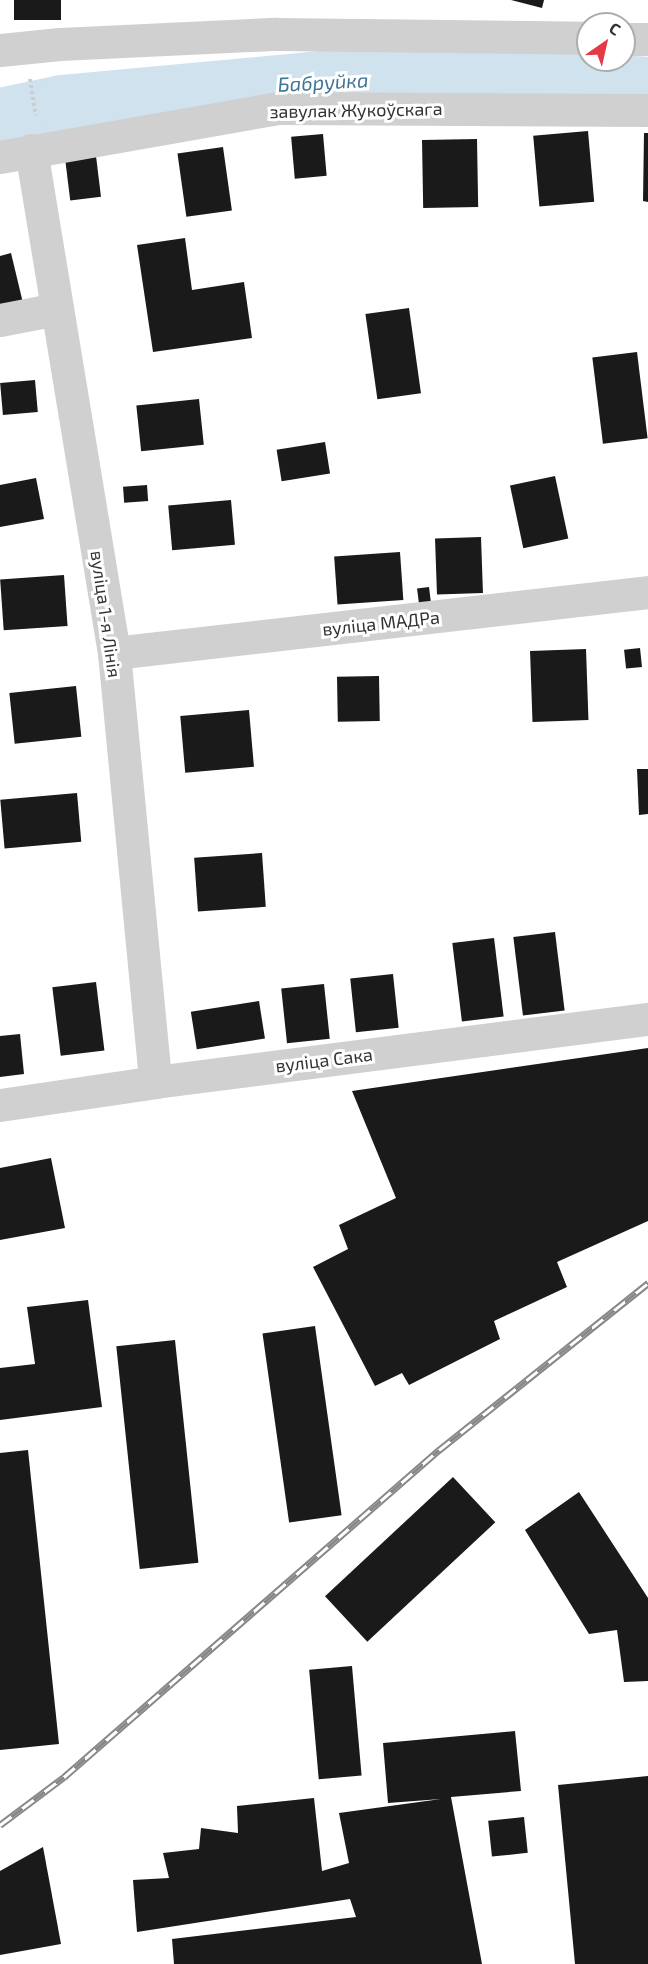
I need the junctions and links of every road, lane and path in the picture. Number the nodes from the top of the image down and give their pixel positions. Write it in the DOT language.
graph roads {
  1 [pos="576,38"];
  2 [pos="0,50"];
  3 [pos="30,80"];
  4 [pos="648,110"];
  5 [pos="34,135"];
  6 [pos="0,157"];
  7 [pos="57,309"];
  8 [pos="0,320"];
  9 [pos="648,592"];
  10 [pos="114,653"];
  11 [pos="648,1019"];
  12 [pos="155,1082"];
  13 [pos="0,1105"];
  1 -- 2 [label="street"];
  3 -- 5 [label="path"];
  4 -- 5 [label="street, завулак Жукоўскага"];
  5 -- 6 [label="street, завулак Жукоўскага"];
  5 -- 7 [label="street, вуліца 1-я Лінія"];
  7 -- 8 [label="street"];
  7 -- 10 [label="street, вуліца 1-я Лінія"];
  9 -- 10 [label="street, вуліца МАДРа"];
  10 -- 12 [label="street, вуліца 1-я Лінія"];
  11 -- 12 [label="street, вуліца Сака"];
  12 -- 13 [label="street, вуліца Сака"];
}
